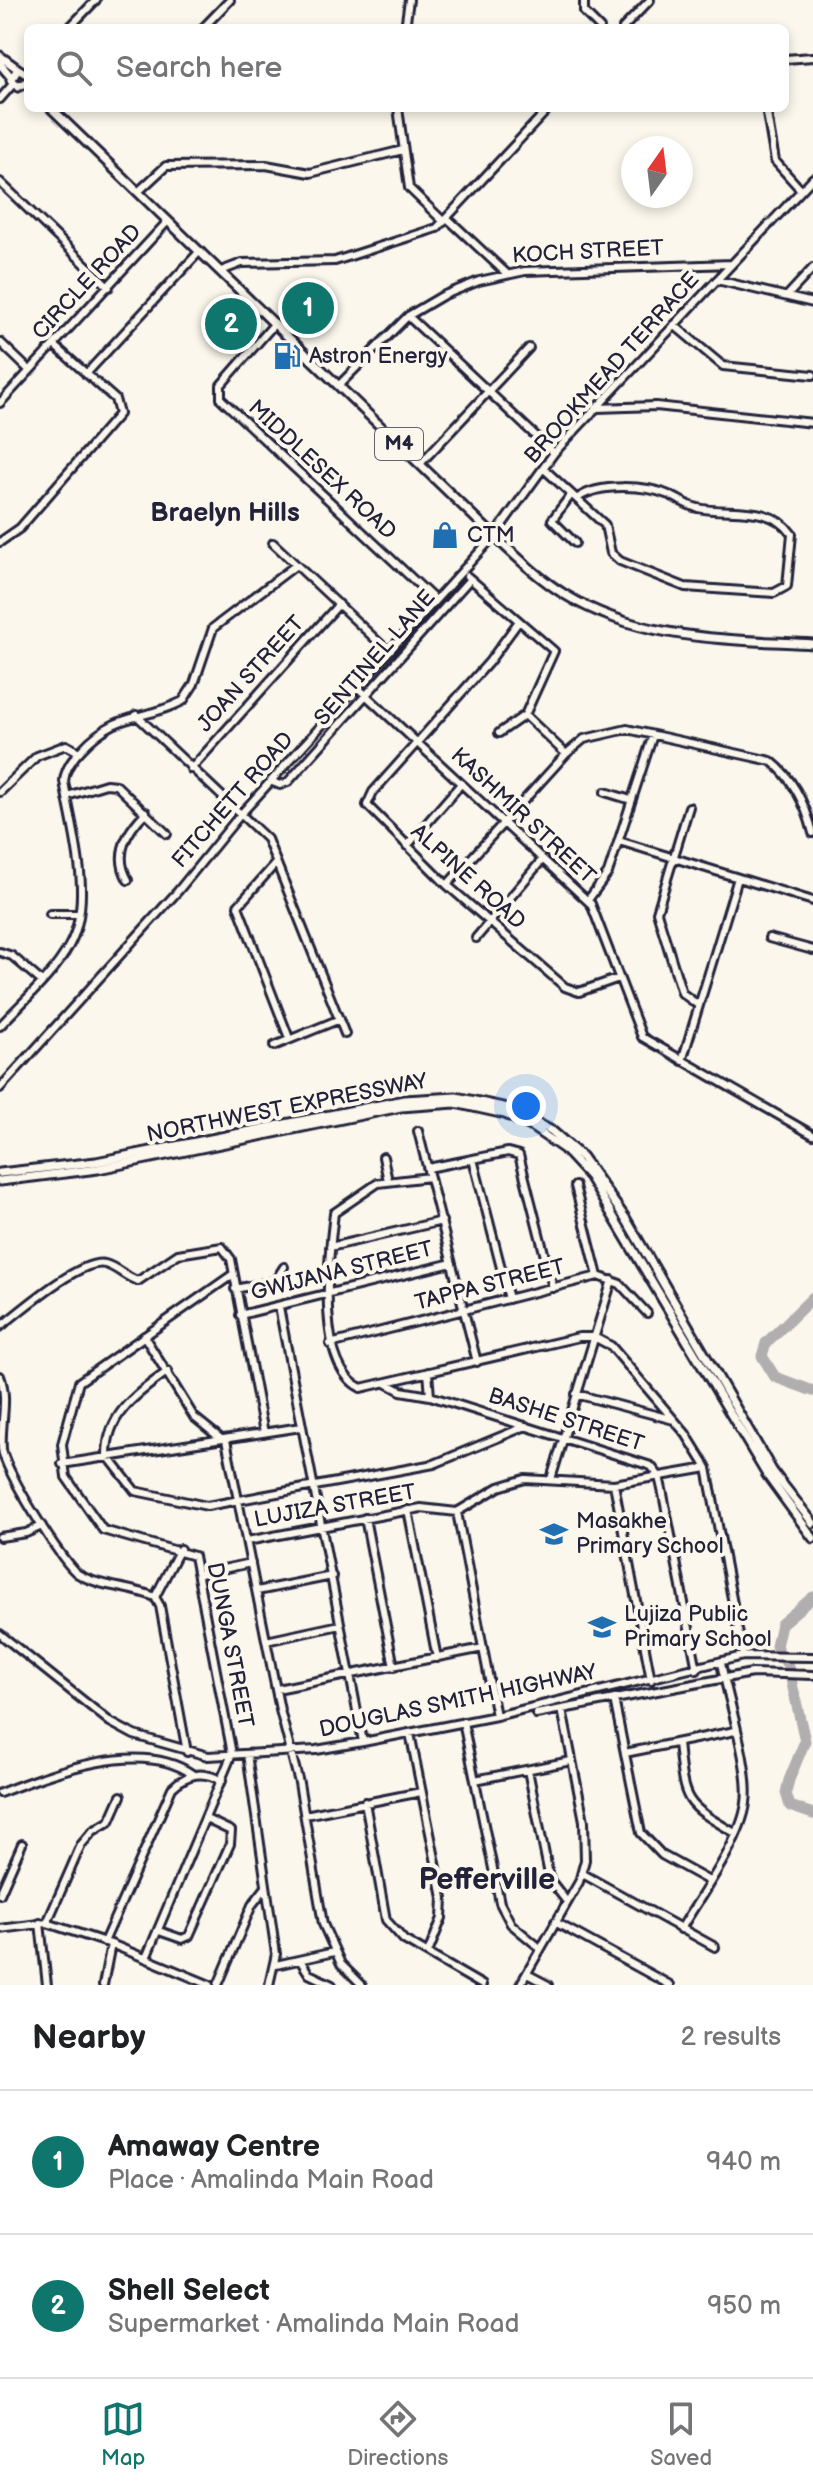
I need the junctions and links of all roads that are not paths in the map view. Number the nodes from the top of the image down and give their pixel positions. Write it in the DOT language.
graph roads {
  1 [pos="96,0"];
  2 [pos="230,0"];
  3 [pos="409,0"];
  4 [pos="584,0"];
  5 [pos="650,0"];
  6 [pos="73,24"];
  7 [pos="207,24"];
  8 [pos="406,24"];
  9 [pos="596,24"];
  10 [pos="627,24"];
  11 [pos="0,56"];
  12 [pos="813,57"];
  13 [pos="789,59"];
  14 [pos="0,64"];
  15 [pos="24,70"];
  16 [pos="20,84"];
  17 [pos="0,99"];
  18 [pos="55,112"];
  19 [pos="398,112"];
  20 [pos="545,112"];
  21 [pos="767,112"];
  22 [pos="403,150"];
  23 [pos="813,178"];
  24 [pos="0,182"];
  25 [pos="801,190"];
  26 [pos="138,192"];
  27 [pos="446,220"];
  28 [pos="168,221"];
  29 [pos="200,251"];
  30 [pos="732,264"];
  31 [pos="813,268"];
  32 [pos="221,271"];
  33 [pos="506,273"];
  34 [pos="717,280"];
  35 [pos="109,287"];
  36 [pos="787,296"];
  37 [pos="813,303"];
  38 [pos="408,316"];
  39 [pos="275,323"];
  40 [pos="674,325"];
  41 [pos="0,342"];
  42 [pos="54,345"];
  43 [pos="529,348"];
  44 [pos="29,370"];
  45 [pos="86,374"];
  46 [pos="813,375"];
  47 [pos="339,385"];
  48 [pos="489,394"];
  49 [pos="0,403"];
  50 [pos="597,408"];
  51 [pos="813,423"];
  52 [pos="554,453"];
  53 [pos="420,464"];
  54 [pos="543,468"];
  55 [pos="574,496"];
  56 [pos="494,536"];
  57 [pos="0,542"];
  58 [pos="273,543"];
  59 [pos="575,543"];
  60 [pos="296,565"];
  61 [pos="462,571"];
  62 [pos="470,579"];
  63 [pos="435,600"];
  64 [pos="339,604"];
  65 [pos="519,621"];
  66 [pos="813,644"];
  67 [pos="388,651"];
  68 [pos="356,686"];
  69 [pos="366,695"];
  70 [pos="136,715"];
  71 [pos="525,715"];
  72 [pos="499,733"];
  73 [pos="653,735"];
  74 [pos="416,742"];
  75 [pos="79,752"];
  76 [pos="566,754"];
  77 [pos="191,769"];
  78 [pos="270,781"];
  79 [pos="460,785"];
  80 [pos="0,792"];
  81 [pos="605,792"];
  82 [pos="67,796"];
  83 [pos="631,800"];
  84 [pos="689,807"];
  85 [pos="146,812"];
  86 [pos="240,815"];
  87 [pos="501,824"];
  88 [pos="813,833"];
  89 [pos="167,834"];
  90 [pos="619,841"];
  91 [pos="407,846"];
  92 [pos="673,858"];
  93 [pos="542,860"];
  94 [pos="276,863"];
  95 [pos="738,878"];
  96 [pos="128,880"];
  97 [pos="447,885"];
  98 [pos="588,900"];
  99 [pos="813,901"];
  100 [pos="50,914"];
  101 [pos="79,914"];
  102 [pos="489,922"];
  103 [pos="476,938"];
  104 [pos="769,938"];
  105 [pos="813,950"];
  106 [pos="0,952"];
  107 [pos="619,978"];
  108 [pos="41,981"];
  109 [pos="698,1005"];
  110 [pos="340,1019"];
  111 [pos="0,1026"];
  112 [pos="345,1034"];
  113 [pos="289,1038"];
  114 [pos="274,1046"];
  115 [pos="682,1061"];
  116 [pos="0,1088"];
  117 [pos="418,1131"];
  118 [pos="813,1135"];
  119 [pos="383,1157"];
  120 [pos="473,1159"];
  121 [pos="428,1168"];
  122 [pos="0,1173"];
  123 [pos="430,1177"];
  124 [pos="2,1181"];
  125 [pos="388,1181"];
  126 [pos="575,1186"];
  127 [pos="442,1221"];
  128 [pos="330,1247"];
  129 [pos="452,1263"];
  130 [pos="284,1267"];
  131 [pos="232,1275"];
  132 [pos="598,1276"];
  133 [pos="612,1280"];
  134 [pos="553,1288"];
  135 [pos="235,1289"];
  136 [pos="330,1294"];
  137 [pos="509,1299"];
  138 [pos="279,1307"];
  139 [pos="464,1311"];
  140 [pos="647,1313"];
  141 [pos="240,1315"];
  142 [pos="0,1327"];
  143 [pos="144,1336"];
  144 [pos="594,1337"];
  145 [pos="330,1344"];
  146 [pos="477,1362"];
  147 [pos="168,1371"];
  148 [pos="428,1372"];
  149 [pos="0,1376"];
  150 [pos="386,1383"];
  151 [pos="576,1394"];
  152 [pos="430,1396"];
  153 [pos="674,1420"];
  154 [pos="526,1426"];
  155 [pos="301,1427"];
  156 [pos="264,1433"];
  157 [pos="563,1437"];
  158 [pos="223,1439"];
  159 [pos="107,1455"];
  160 [pos="62,1464"];
  161 [pos="707,1468"];
  162 [pos="770,1473"];
  163 [pos="659,1476"];
  164 [pos="551,1479"];
  165 [pos="614,1484"];
  166 [pos="314,1486"];
  167 [pos="239,1502"];
  168 [pos="408,1510"];
  169 [pos="457,1512"];
  170 [pos="365,1518"];
  171 [pos="813,1523"];
  172 [pos="42,1526"];
  173 [pos="322,1526"];
  174 [pos="0,1537"];
  175 [pos="813,1538"];
  176 [pos="247,1541"];
  177 [pos="180,1549"];
  178 [pos="251,1563"];
  179 [pos="200,1574"];
  180 [pos="332,1576"];
  181 [pos="257,1591"];
  182 [pos="155,1597"];
  183 [pos="340,1625"];
  184 [pos="0,1634"];
  185 [pos="266,1641"];
  186 [pos="483,1648"];
  187 [pos="743,1656"];
  188 [pos="813,1657"];
  189 [pos="437,1658"];
  190 [pos="721,1663"];
  191 [pos="394,1667"];
  192 [pos="697,1670"];
  193 [pos="813,1675"];
  194 [pos="351,1676"];
  195 [pos="724,1678"];
  196 [pos="651,1680"];
  197 [pos="277,1689"];
  198 [pos="614,1699"];
  199 [pos="562,1709"];
  200 [pos="536,1714"];
  201 [pos="496,1716"];
  202 [pos="463,1722"];
  203 [pos="735,1731"];
  204 [pos="410,1733"];
  205 [pos="363,1742"];
  206 [pos="678,1743"];
  207 [pos="187,1752"];
  208 [pos="291,1752"];
  209 [pos="625,1753"];
  210 [pos="232,1754"];
  211 [pos="247,1754"];
  212 [pos="571,1761"];
  213 [pos="528,1770"];
  214 [pos="192,1775"];
  215 [pos="475,1780"];
  216 [pos="222,1781"];
  217 [pos="421,1792"];
  218 [pos="0,1793"];
  219 [pos="121,1796"];
  220 [pos="365,1802"];
  221 [pos="305,1815"];
  222 [pos="206,1819"];
  223 [pos="735,1833"];
  224 [pos="22,1844"];
  225 [pos="583,1874"];
  226 [pos="709,1881"];
  227 [pos="266,1887"];
  228 [pos="0,1894"];
  229 [pos="567,1902"];
  230 [pos="555,1922"];
  231 [pos="44,1923"];
  232 [pos="0,1929"];
  233 [pos="681,1929"];
  234 [pos="159,1931"];
  235 [pos="107,1943"];
  236 [pos="715,1947"];
  237 [pos="540,1948"];
  238 [pos="334,1952"];
  239 [pos="428,1953"];
  240 [pos="146,1958"];
  241 [pos="300,1960"];
  242 [pos="276,1965"];
  243 [pos="527,1974"];
  244 [pos="47,1985"];
  245 [pos="103,1985"];
  246 [pos="210,1985"];
  247 [pos="218,1985"];
  248 [pos="269,1985"];
  249 [pos="332,1985"];
  250 [pos="362,1985"];
  251 [pos="482,1985"];
  252 [pos="520,1985"];
  253 [pos="548,1985"];
  254 [pos="670,1985"];
  1 -- 6 [label="street"];
  2 -- 7 [label="street"];
  3 -- 8 [label="street"];
  4 -- 9 [label="street"];
  5 -- 10 [label="street"];
  11 -- 15 [label="main road"];
  12 -- 13 [label="street"];
  14 -- 16 [label="main road"];
  16 -- 17 [label="street"];
  18 -- 26 [label="main road, M4"];
  19 -- 22 [label="street"];
  20 -- 27 [label="street"];
  21 -- 25 [label="street"];
  22 -- 26 [label="street"];
  22 -- 27 [label="street"];
  23 -- 25 [label="street, BROOKMEAD TERRACE"];
  24 -- 35 [label="street"];
  25 -- 30 [label="street, BROOKMEAD TERRACE"];
  26 -- 28 [label="main road, M4"];
  27 -- 32 [label="street"];
  27 -- 33 [label="street"];
  28 -- 29 [label="main road, M4"];
  28 -- 35 [label="street, CIRCLE ROAD"];
  29 -- 32 [label="main road, M4"];
  29 -- 45 [label="street"];
  30 -- 33 [label="street, KOCH STREET"];
  30 -- 34 [label="street, BROOKMEAD TERRACE"];
  31 -- 36 [label="street"];
  32 -- 39 [label="main road, M4"];
  33 -- 38 [label="street, KOCH STREET"];
  34 -- 36 [label="street"];
  34 -- 40 [label="street, BROOKMEAD TERRACE"];
  35 -- 42 [label="street, CIRCLE ROAD"];
  36 -- 37 [label="street"];
  38 -- 47 [label="street, KOCH STREET"];
  38 -- 48 [label="street"];
  39 -- 47 [label="main road, M4"];
  39 -- 63 [label="street, MIDDLESEX ROAD"];
  40 -- 46 [label="street"];
  40 -- 50 [label="street, BROOKMEAD TERRACE"];
  41 -- 44 [label="street"];
  42 -- 44 [label="street, CIRCLE ROAD"];
  42 -- 45 [label="street"];
  43 -- 48 [label="street"];
  44 -- 49 [label="street, CIRCLE ROAD"];
  45 -- 57 [label="street"];
  47 -- 53 [label="main road, M4"];
  48 -- 52 [label="street"];
  48 -- 53 [label="street"];
  50 -- 51 [label="street"];
  50 -- 52 [label="street, BROOKMEAD TERRACE"];
  52 -- 54 [label="street, BROOKMEAD TERRACE"];
  53 -- 56 [label="main road, M4"];
  54 -- 55 [label="street"];
  54 -- 56 [label="street, BROOKMEAD TERRACE"];
  55 -- 55 [label="street"];
  55 -- 59 [label="street"];
  56 -- 61 [label="street, FITCHETT ROAD"];
  56 -- 66 [label="main road, M4"];
  58 -- 60 [label="street"];
  60 -- 64 [label="street"];
  60 -- 70 [label="street"];
  61 -- 62 [label="street"];
  61 -- 63 [label="street, FITCHETT ROAD"];
  62 -- 65 [label="street"];
  62 -- 69 [label="street, SENTINEL LANE"];
  63 -- 67 [label="street, FITCHETT ROAD"];
  64 -- 67 [label="street"];
  64 -- 77 [label="street, JOAN STREET"];
  65 -- 71 [label="street"];
  65 -- 74 [label="street"];
  67 -- 68 [label="street, FITCHETT ROAD"];
  68 -- 69 [label="street, KASHMIR STREET"];
  68 -- 78 [label="street, FITCHETT ROAD"];
  69 -- 74 [label="street, KASHMIR STREET"];
  69 -- 78 [label="street, SENTINEL LANE"];
  70 -- 75 [label="street"];
  70 -- 77 [label="street"];
  71 -- 72 [label="street"];
  71 -- 76 [label="street"];
  73 -- 76 [label="street"];
  73 -- 83 [label="street"];
  73 -- 88 [label="street"];
  74 -- 79 [label="street, KASHMIR STREET"];
  74 -- 91 [label="street, ALPINE ROAD"];
  75 -- 80 [label="street"];
  75 -- 82 [label="street"];
  76 -- 87 [label="street"];
  77 -- 86 [label="street"];
  78 -- 86 [label="street, FITCHETT ROAD"];
  79 -- 87 [label="street, KASHMIR STREET"];
  79 -- 91 [label="street"];
  81 -- 83 [label="street"];
  82 -- 85 [label="street"];
  82 -- 101 [label="street"];
  83 -- 90 [label="street"];
  84 -- 92 [label="street"];
  85 -- 89 [label="street"];
  85 -- 96 [label="street"];
  86 -- 94 [label="street"];
  86 -- 116 [label="street, FITCHETT ROAD"];
  87 -- 93 [label="street, KASHMIR STREET"];
  87 -- 97 [label="street"];
  90 -- 92 [label="street"];
  90 -- 98 [label="street"];
  91 -- 97 [label="street, ALPINE ROAD"];
  92 -- 95 [label="street"];
  92 -- 109 [label="street"];
  93 -- 98 [label="street, KASHMIR STREET"];
  93 -- 102 [label="street"];
  94 -- 110 [label="street"];
  94 -- 113 [label="street"];
  95 -- 99 [label="street"];
  95 -- 109 [label="street"];
  97 -- 102 [label="street, ALPINE ROAD"];
  98 -- 107 [label="street, KASHMIR STREET"];
  100 -- 101 [label="street"];
  101 -- 108 [label="street"];
  102 -- 103 [label="street"];
  102 -- 107 [label="street, ALPINE ROAD"];
  104 -- 105 [label="street"];
  106 -- 108 [label="street"];
  107 -- 115 [label="street, KASHMIR STREET"];
  108 -- 111 [label="street"];
  109 -- 115 [label="street"];
  110 -- 112 [label="street"];
  110 -- 113 [label="street"];
  113 -- 114 [label="street"];
  115 -- 118 [label="street, KASHMIR STREET"];
  117 -- 121 [label="street"];
  119 -- 125 [label="street"];
  120 -- 121 [label="street"];
  120 -- 134 [label="street"];
  120 -- 137 [label="street"];
  121 -- 123 [label="street"];
  122 -- 162 [label="main road, NORTHWEST EXPRESSWAY"];
  123 -- 125 [label="street"];
  123 -- 127 [label="street"];
  124 -- 162 [label="main road, NORTHWEST EXPRESSWAY"];
  125 -- 128 [label="street"];
  126 -- 132 [label="street"];
  127 -- 128 [label="street"];
  127 -- 129 [label="street"];
  128 -- 136 [label="street"];
  129 -- 136 [label="street, GWIJANA STREET"];
  129 -- 139 [label="street"];
  130 -- 135 [label="street"];
  131 -- 135 [label="street"];
  131 -- 142 [label="street"];
  131 -- 143 [label="street"];
  132 -- 133 [label="street, TAPPA STREET"];
  132 -- 134 [label="street, TAPPA STREET"];
  133 -- 140 [label="street, TAPPA STREET"];
  133 -- 144 [label="street"];
  134 -- 137 [label="street, TAPPA STREET"];
  135 -- 141 [label="street"];
  136 -- 138 [label="street, GWIJANA STREET"];
  136 -- 145 [label="street"];
  137 -- 139 [label="street, TAPPA STREET"];
  138 -- 141 [label="street, GWIJANA STREET"];
  138 -- 155 [label="street"];
  139 -- 145 [label="street, TAPPA STREET"];
  139 -- 146 [label="street"];
  141 -- 156 [label="street"];
  143 -- 147 [label="street"];
  143 -- 160 [label="street"];
  144 -- 146 [label="street"];
  144 -- 151 [label="street"];
  144 -- 153 [label="street"];
  145 -- 150 [label="street"];
  146 -- 148 [label="street"];
  147 -- 158 [label="street"];
  147 -- 159 [label="street"];
  148 -- 150 [label="street"];
  148 -- 152 [label="street"];
  149 -- 172 [label="street"];
  150 -- 152 [label="street, BASHE STREET"];
  151 -- 153 [label="street"];
  151 -- 157 [label="street"];
  152 -- 154 [label="street, BASHE STREET"];
  153 -- 161 [label="street"];
  154 -- 157 [label="street, BASHE STREET"];
  154 -- 166 [label="street"];
  155 -- 156 [label="street"];
  155 -- 166 [label="street"];
  156 -- 158 [label="street"];
  157 -- 163 [label="street, BASHE STREET"];
  157 -- 164 [label="street"];
  158 -- 159 [label="street"];
  158 -- 167 [label="street"];
  159 -- 160 [label="street"];
  159 -- 167 [label="street"];
  160 -- 177 [label="street, DUNGA STREET"];
  161 -- 163 [label="street"];
  161 -- 187 [label="street"];
  162 -- 171 [label="main road"];
  162 -- 175 [label="main road"];
  163 -- 165 [label="street"];
  163 -- 192 [label="street, BASHE STREET"];
  164 -- 165 [label="street"];
  164 -- 169 [label="street"];
  165 -- 196 [label="street"];
  166 -- 167 [label="street"];
  166 -- 173 [label="street"];
  167 -- 176 [label="street"];
  168 -- 169 [label="street, LUJIZA STREET"];
  168 -- 170 [label="street, LUJIZA STREET"];
  168 -- 189 [label="street"];
  169 -- 186 [label="street"];
  170 -- 173 [label="street, LUJIZA STREET"];
  170 -- 191 [label="street"];
  172 -- 174 [label="street"];
  172 -- 182 [label="street"];
  173 -- 176 [label="street, LUJIZA STREET"];
  173 -- 180 [label="street"];
  176 -- 178 [label="street"];
  177 -- 179 [label="street, DUNGA STREET"];
  177 -- 182 [label="street"];
  178 -- 179 [label="street"];
  178 -- 181 [label="street"];
  179 -- 210 [label="street, DUNGA STREET"];
  180 -- 181 [label="street"];
  180 -- 183 [label="street"];
  181 -- 185 [label="street"];
  182 -- 207 [label="street"];
  183 -- 185 [label="street"];
  183 -- 194 [label="street"];
  184 -- 207 [label="street, DOUGLAS SMITH HIGHWAY"];
  185 -- 197 [label="street"];
  186 -- 189 [label="street"];
  186 -- 201 [label="street"];
  187 -- 188 [label="street, DOUGLAS SMITH HIGHWAY"];
  187 -- 190 [label="street, DOUGLAS SMITH HIGHWAY"];
  189 -- 191 [label="street"];
  190 -- 192 [label="street, DOUGLAS SMITH HIGHWAY"];
  190 -- 195 [label="street"];
  191 -- 194 [label="street"];
  192 -- 196 [label="street, DOUGLAS SMITH HIGHWAY"];
  193 -- 195 [label="street"];
  194 -- 197 [label="street"];
  194 -- 205 [label="street"];
  195 -- 198 [label="street"];
  195 -- 203 [label="street"];
  196 -- 201 [label="street, DOUGLAS SMITH HIGHWAY"];
  197 -- 208 [label="street"];
  198 -- 199 [label="street"];
  198 -- 209 [label="street"];
  199 -- 200 [label="street"];
  199 -- 212 [label="street"];
  201 -- 202 [label="street, DOUGLAS SMITH HIGHWAY"];
  202 -- 204 [label="street, DOUGLAS SMITH HIGHWAY"];
  202 -- 215 [label="street"];
  203 -- 206 [label="street"];
  203 -- 223 [label="street"];
  204 -- 205 [label="street, DOUGLAS SMITH HIGHWAY"];
  204 -- 217 [label="street"];
  205 -- 208 [label="street, DOUGLAS SMITH HIGHWAY"];
  206 -- 209 [label="street"];
  206 -- 223 [label="street"];
  207 -- 210 [label="street, DOUGLAS SMITH HIGHWAY"];
  208 -- 211 [label="street, DOUGLAS SMITH HIGHWAY"];
  208 -- 221 [label="street"];
  209 -- 226 [label="street"];
  210 -- 211 [label="street, DOUGLAS SMITH HIGHWAY"];
  210 -- 216 [label="street"];
  211 -- 227 [label="street"];
  212 -- 213 [label="street"];
  212 -- 225 [label="street"];
  213 -- 215 [label="street"];
  213 -- 229 [label="street"];
  214 -- 216 [label="street"];
  214 -- 218 [label="street"];
  214 -- 235 [label="street"];
  215 -- 237 [label="street"];
  216 -- 222 [label="street"];
  217 -- 220 [label="street"];
  217 -- 239 [label="street"];
  219 -- 231 [label="street"];
  220 -- 221 [label="street"];
  220 -- 239 [label="street"];
  221 -- 238 [label="street"];
  222 -- 234 [label="street"];
  222 -- 234 [label="street"];
  223 -- 226 [label="street"];
  224 -- 228 [label="street"];
  225 -- 229 [label="street"];
  225 -- 233 [label="street"];
  226 -- 233 [label="street"];
  227 -- 242 [label="street"];
  227 -- 247 [label="street"];
  229 -- 230 [label="street"];
  230 -- 237 [label="street"];
  230 -- 254 [label="street"];
  231 -- 232 [label="street"];
  231 -- 235 [label="street"];
  231 -- 244 [label="street"];
  233 -- 236 [label="street"];
  234 -- 240 [label="street"];
  235 -- 240 [label="street"];
  235 -- 245 [label="street"];
  237 -- 243 [label="street"];
  238 -- 241 [label="street"];
  238 -- 250 [label="street"];
  239 -- 251 [label="street"];
  240 -- 246 [label="street"];
  241 -- 242 [label="street"];
  241 -- 249 [label="street"];
  242 -- 248 [label="street"];
  243 -- 252 [label="street"];
  243 -- 253 [label="street"];
}
